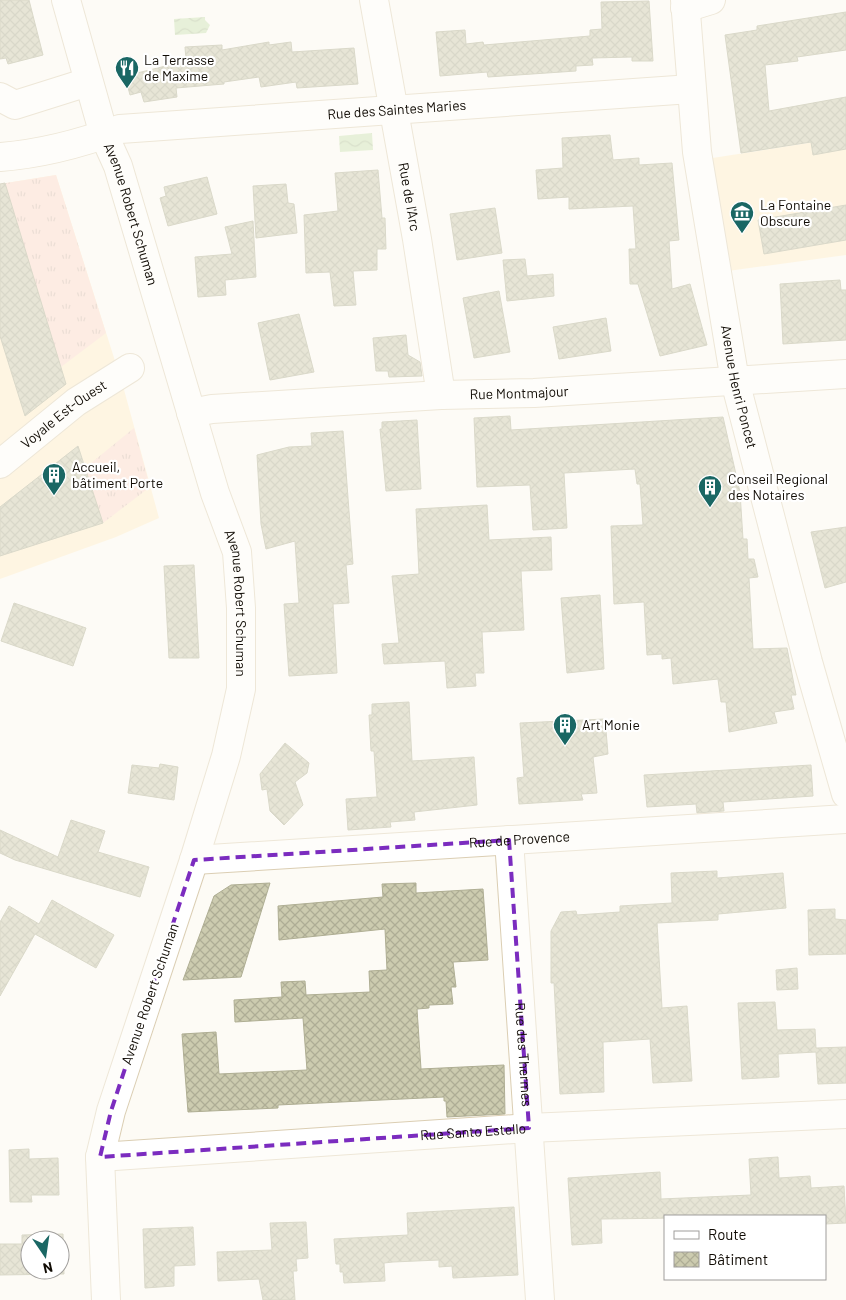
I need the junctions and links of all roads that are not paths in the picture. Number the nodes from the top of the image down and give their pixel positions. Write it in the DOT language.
graph roads {
  1 [pos="66,0"];
  2 [pos="374,0"];
  3 [pos="711,0"];
  4 [pos="685,4"];
  5 [pos="88,82"];
  6 [pos="691,89"];
  7 [pos="0,97"];
  8 [pos="394,110"];
  9 [pos="104,135"];
  10 [pos="0,157"];
  11 [pos="130,368"];
  12 [pos="846,374"];
  13 [pos="734,381"];
  14 [pos="441,395"];
  15 [pos="191,413"];
  16 [pos="6,451"];
  17 [pos="846,794"];
  18 [pos="846,819"];
  19 [pos="509,840"];
  20 [pos="194,860"];
  21 [pos="846,1114"];
  22 [pos="528,1128"];
  23 [pos="100,1158"];
  24 [pos="106,1300"];
  25 [pos="540,1300"];
  1 -- 5 [label="street, Avenue Robert Schuman"];
  2 -- 8 [label="street, Rue de l'Arc"];
  3 -- 4 [label="street"];
  4 -- 6 [label="street, Avenue Henri Poncet"];
  5 -- 7 [label="street"];
  5 -- 9 [label="street, Avenue Robert Schuman"];
  6 -- 8 [label="street, Rue des Saintes Maries"];
  6 -- 13 [label="street, Avenue Henri Poncet"];
  8 -- 9 [label="street, Rue des Saintes Maries"];
  8 -- 14 [label="street, Rue de l'Arc"];
  9 -- 10 [label="street, Rue des Saintes Maries"];
  9 -- 15 [label="street, Avenue Robert Schuman"];
  11 -- 16 [label="street, Voyale Est-Ouest"];
  12 -- 13 [label="street, Rue Montmajour"];
  13 -- 14 [label="street, Rue Montmajour"];
  13 -- 17 [label="street, Avenue Henri Poncet"];
  14 -- 15 [label="street, Rue Montmajour"];
  15 -- 20 [label="street, Avenue Robert Schuman"];
  18 -- 19 [label="street, Rue de Provence"];
  19 -- 20 [label="street, Rue de Provence"];
  19 -- 22 [label="street, Rue des Thermes"];
  20 -- 23 [label="street, Avenue Robert Schuman"];
  21 -- 22 [label="street, Rue Santo Estello"];
  22 -- 23 [label="street, Rue Santo Estello"];
  22 -- 25 [label="street, Rue des Thermes"];
  23 -- 24 [label="street, Avenue Robert Schuman"];
}
